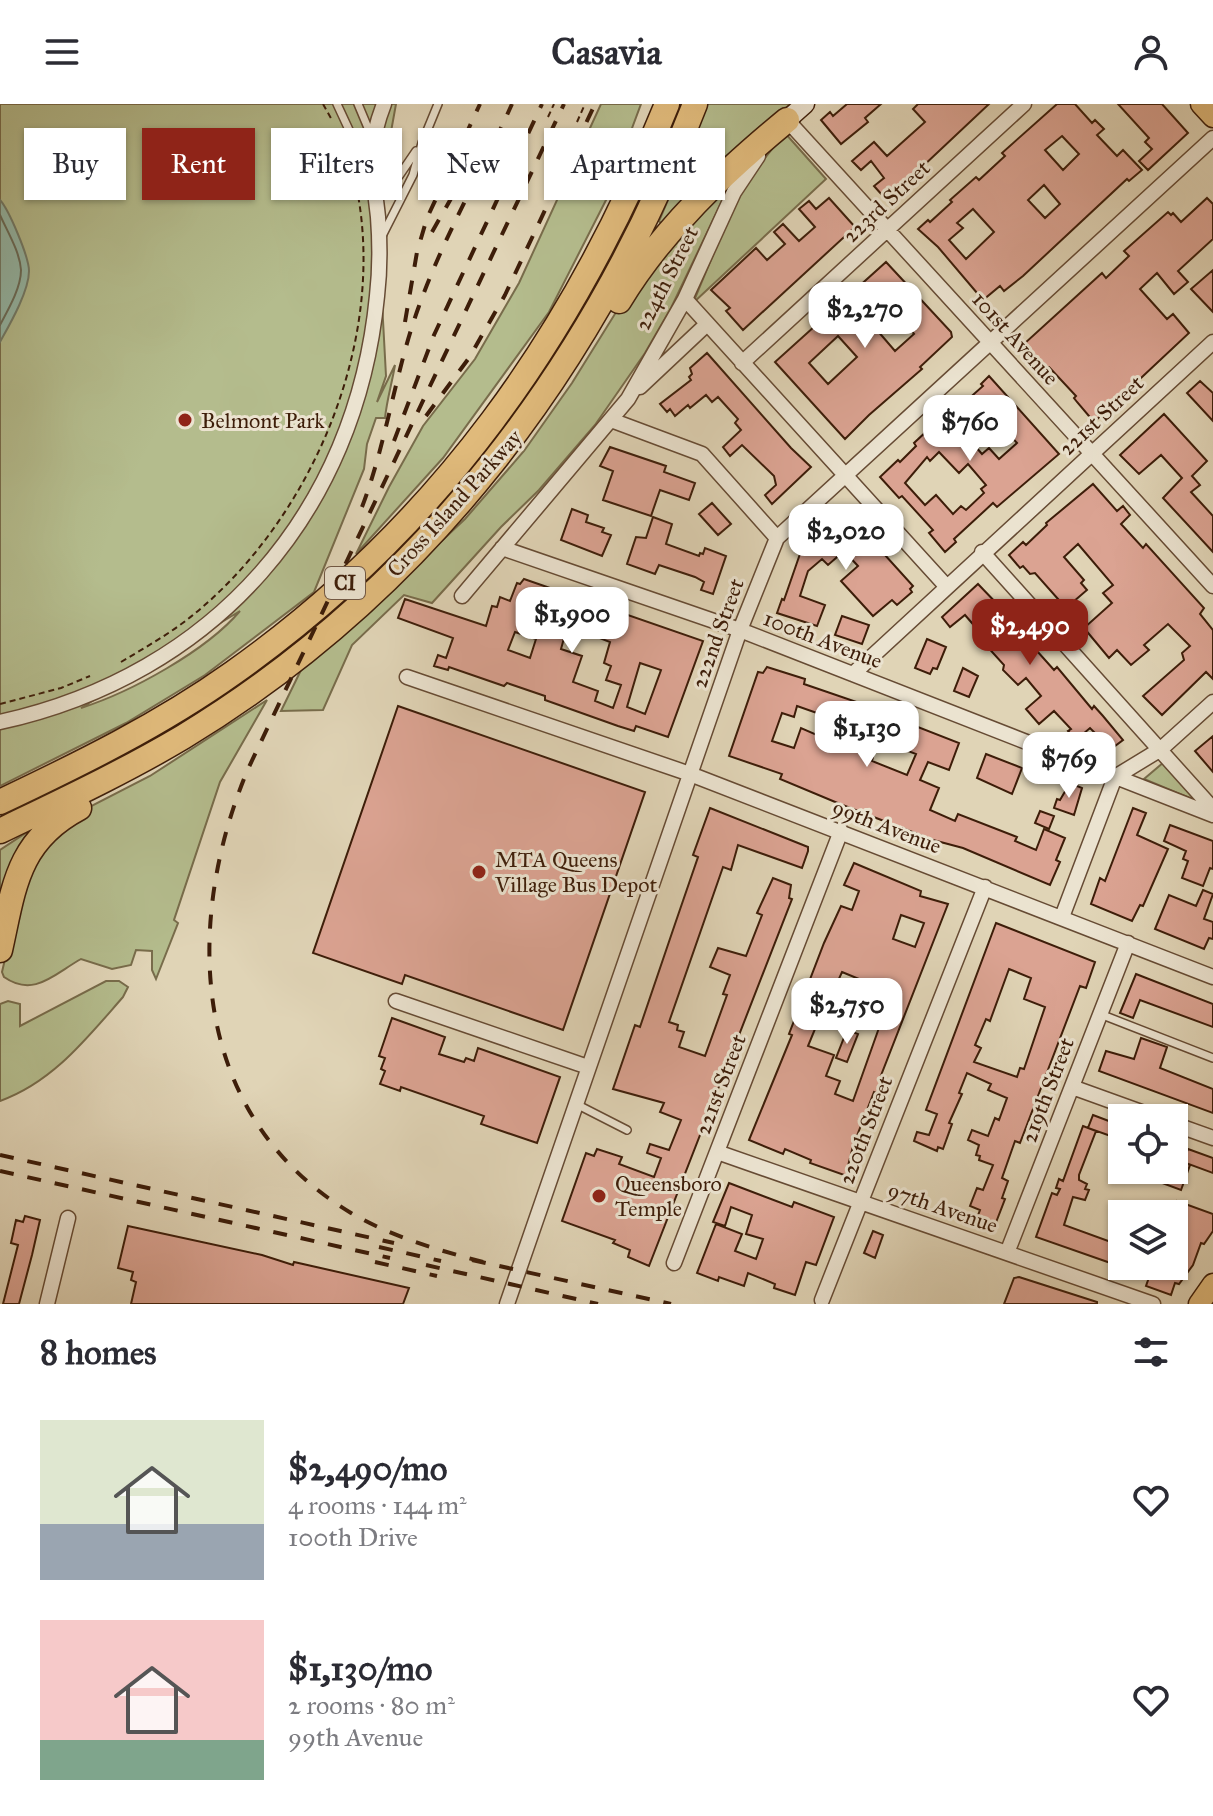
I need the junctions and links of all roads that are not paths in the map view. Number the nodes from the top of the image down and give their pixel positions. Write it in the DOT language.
graph roads {
  1 [pos="337,104"];
  2 [pos="358,104"];
  3 [pos="384,104"];
  4 [pos="438,104"];
  5 [pos="655,104"];
  6 [pos="667,104"];
  7 [pos="695,104"];
  8 [pos="1024,104"];
  9 [pos="1201,104"];
  10 [pos="796,112"];
  11 [pos="1213,117"];
  12 [pos="347,128"];
  13 [pos="368,128"];
  14 [pos="377,128"];
  15 [pos="428,128"];
  16 [pos="1213,138"];
  17 [pos="418,149"];
  18 [pos="418,157"];
  19 [pos="402,172"];
  20 [pos="375,200"];
  21 [pos="618,217"];
  22 [pos="887,229"];
  23 [pos="379,243"];
  24 [pos="685,299"];
  25 [pos="707,324"];
  26 [pos="989,341"];
  27 [pos="1213,342"];
  28 [pos="1201,352"];
  29 [pos="742,363"];
  30 [pos="1213,365"];
  31 [pos="628,399"];
  32 [pos="611,420"];
  33 [pos="523,426"];
  34 [pos="1092,453"];
  35 [pos="844,475"];
  36 [pos="777,538"];
  37 [pos="502,548"];
  38 [pos="982,552"];
  39 [pos="1213,586"];
  40 [pos="947,587"];
  41 [pos="462,596"];
  42 [pos="740,630"];
  43 [pos="853,674"];
  44 [pos="407,677"];
  45 [pos="1213,702"];
  46 [pos="0,722"];
  47 [pos="1161,749"];
  48 [pos="152,755"];
  49 [pos="690,774"];
  50 [pos="1115,777"];
  51 [pos="0,802"];
  52 [pos="1213,812"];
  53 [pos="0,831"];
  54 [pos="841,831"];
  55 [pos="985,887"];
  56 [pos="1062,917"];
  57 [pos="1128,943"];
  58 [pos="0,950"];
  59 [pos="1213,977"];
  60 [pos="396,1001"];
  61 [pos="1100,1014"];
  62 [pos="1213,1058"];
  63 [pos="588,1067"];
  64 [pos="1072,1087"];
  65 [pos="576,1104"];
  66 [pos="1119,1104"];
  67 [pos="1188,1129"];
  68 [pos="627,1130"];
  69 [pos="1213,1138"];
  70 [pos="717,1152"];
  71 [pos="861,1202"];
  72 [pos="68,1218"];
  73 [pos="1007,1253"];
  74 [pos="674,1263"];
  75 [pos="822,1300"];
  76 [pos="47,1304"];
  77 [pos="507,1304"];
  78 [pos="1153,1304"];
  1 -- 12 [label="lane"];
  2 -- 13 [label="lane"];
  3 -- 14 [label="street"];
  4 -- 15 [label="lane"];
  5 -- 21 [label="highway"];
  6 -- 21 [label="highway, Cross Island Parkway / CI"];
  7 -- 33 [label="highway, Cross Island Parkway / CI"];
  8 -- 22 [label="street, 223rd Street"];
  9 -- 11 [label="main road"];
  10 -- 22 [label="street, 101st Avenue"];
  10 -- 24 [label="street, 224th Street"];
  10 -- 33 [label="highway"];
  16 -- 26 [label="street, 222nd Street"];
  17 -- 19 [label="lane"];
  18 -- 23 [label="lane"];
  20 -- 23 [label="street"];
  21 -- 51 [label="highway, Cross Island Parkway / CI"];
  22 -- 26 [label="street, 101st Avenue"];
  22 -- 29 [label="street, 223rd Street"];
  23 -- 46 [label="street"];
  24 -- 25 [label="street"];
  24 -- 31 [label="street, 224th Street"];
  25 -- 29 [label="street"];
  25 -- 31 [label="street, 224th Street"];
  26 -- 34 [label="street, 101st Avenue"];
  26 -- 35 [label="street, 222nd Street"];
  27 -- 28 [label="street, 221st Street"];
  28 -- 30 [label="street"];
  28 -- 34 [label="street, 221st Street"];
  29 -- 35 [label="street"];
  31 -- 32 [label="street, 224th Street"];
  32 -- 36 [label="street"];
  32 -- 37 [label="street, 224th Street"];
  33 -- 48 [label="highway, Cross Island Parkway / CI"];
  34 -- 38 [label="street, 221st Street"];
  34 -- 39 [label="street, 101st Avenue"];
  35 -- 36 [label="street, 222nd Street"];
  35 -- 40 [label="street"];
  36 -- 42 [label="street, 222nd Street"];
  37 -- 41 [label="street, 224th Street"];
  37 -- 42 [label="street, 100th Avenue"];
  38 -- 40 [label="street, 221st Street"];
  38 -- 47 [label="street"];
  40 -- 43 [label="street"];
  42 -- 43 [label="street, 100th Avenue"];
  42 -- 49 [label="street, 222nd Street"];
  43 -- 50 [label="street, 100th Avenue"];
  44 -- 49 [label="street, 99th Avenue"];
  45 -- 47 [label="street"];
  47 -- 50 [label="street"];
  47 -- 52 [label="street"];
  48 -- 53 [label="highway, Cross Island Parkway / CI"];
  48 -- 58 [label="highway"];
  49 -- 54 [label="street, 99th Avenue"];
  49 -- 63 [label="street, 222nd Street"];
  50 -- 52 [label="street, 100th Avenue"];
  50 -- 56 [label="street"];
  54 -- 55 [label="street, 99th Avenue"];
  54 -- 70 [label="street, 221st Street"];
  55 -- 56 [label="street, 99th Avenue"];
  55 -- 71 [label="street, 220th Street"];
  56 -- 57 [label="street, 99th Avenue"];
  57 -- 59 [label="street, 99th Avenue"];
  57 -- 61 [label="street, 219th Street"];
  60 -- 63 [label="street"];
  61 -- 62 [label="lane"];
  61 -- 64 [label="street, 219th Street"];
  63 -- 65 [label="street, 222nd Street"];
  64 -- 66 [label="street"];
  64 -- 73 [label="street, 219th Street"];
  65 -- 68 [label="lane"];
  65 -- 77 [label="street, 222nd Street"];
  67 -- 69 [label="street"];
  70 -- 71 [label="street, 97th Avenue"];
  70 -- 74 [label="street, 221st Street"];
  71 -- 73 [label="street, 97th Avenue"];
  71 -- 75 [label="street, 220th Street"];
  72 -- 76 [label="street"];
  73 -- 78 [label="street, 97th Avenue"];
}
